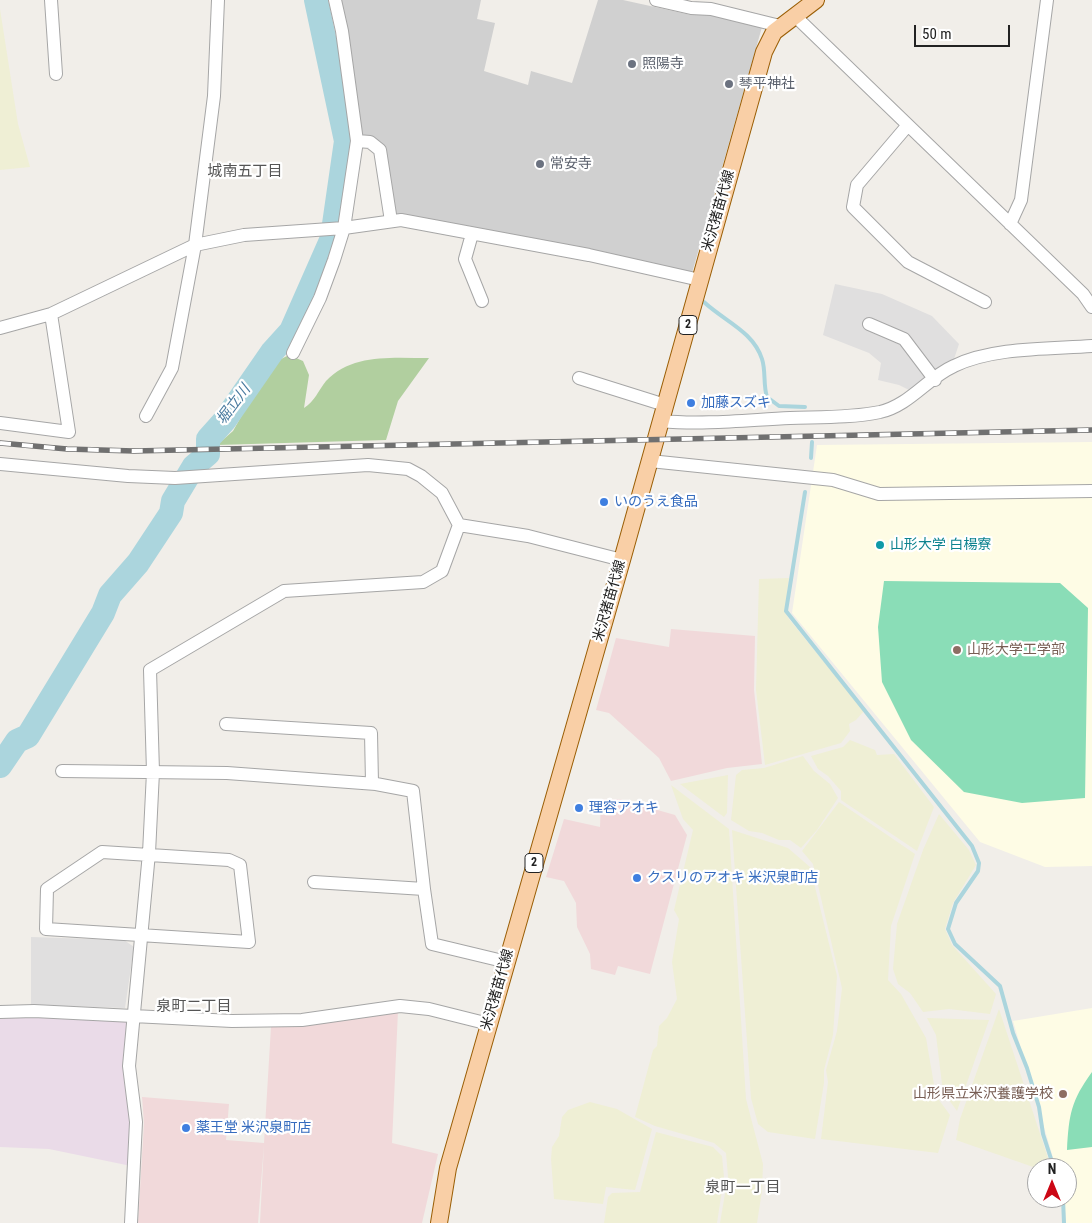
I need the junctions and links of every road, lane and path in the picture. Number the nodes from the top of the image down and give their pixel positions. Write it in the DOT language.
graph roads {
  1 [pos="51,0"];
  2 [pos="218,0"];
  3 [pos="335,0"];
  4 [pos="656,0"];
  5 [pos="816,0"];
  6 [pos="1047,0"];
  7 [pos="706,4"];
  8 [pos="795,16"];
  9 [pos="780,26"];
  10 [pos="56,74"];
  11 [pos="908,125"];
  12 [pos="357,141"];
  13 [pos="391,221"];
  14 [pos="1010,224"];
  15 [pos="341,228"];
  16 [pos="472,234"];
  17 [pos="195,245"];
  18 [pos="700,280"];
  19 [pos="482,301"];
  20 [pos="985,302"];
  21 [pos="1092,308"];
  22 [pos="51,314"];
  23 [pos="868,324"];
  24 [pos="0,328"];
  25 [pos="1092,346"];
  26 [pos="293,353"];
  27 [pos="579,378"];
  28 [pos="934,380"];
  29 [pos="665,405"];
  30 [pos="146,416"];
  31 [pos="661,421"];
  32 [pos="0,424"];
  33 [pos="650,462"];
  34 [pos="0,464"];
  35 [pos="1092,490"];
  36 [pos="458,525"];
  37 [pos="622,560"];
  38 [pos="226,724"];
  39 [pos="62,771"];
  40 [pos="153,772"];
  41 [pos="372,783"];
  42 [pos="148,853"];
  43 [pos="314,882"];
  44 [pos="424,889"];
  45 [pos="141,934"];
  46 [pos="506,962"];
  47 [pos="0,1012"];
  48 [pos="132,1015"];
  49 [pos="489,1024"];
  50 [pos="131,1223"];
  51 [pos="439,1223"];
  1 -- 10 [label="street"];
  2 -- 17 [label="street"];
  3 -- 12 [label="street"];
  4 -- 7 [label="street"];
  5 -- 8 [label="main road, 米沢猪苗代線 / 2"];
  6 -- 14 [label="street"];
  7 -- 9 [label="street"];
  8 -- 9 [label="main road, 米沢猪苗代線 / 2"];
  8 -- 11 [label="street"];
  9 -- 18 [label="main road, 米沢猪苗代線 / 2"];
  11 -- 14 [label="street"];
  11 -- 20 [label="street"];
  12 -- 13 [label="street"];
  12 -- 15 [label="street"];
  13 -- 15 [label="street"];
  13 -- 16 [label="street"];
  14 -- 21 [label="street"];
  15 -- 17 [label="street"];
  15 -- 26 [label="street"];
  16 -- 18 [label="street"];
  16 -- 19 [label="street"];
  17 -- 22 [label="street"];
  17 -- 30 [label="street"];
  18 -- 29 [label="main road, 米沢猪苗代線 / 2"];
  22 -- 24 [label="street"];
  22 -- 32 [label="street"];
  23 -- 28 [label="street"];
  25 -- 28 [label="street"];
  27 -- 29 [label="street"];
  28 -- 31 [label="street"];
  29 -- 31 [label="main road, 米沢猪苗代線 / 2"];
  31 -- 33 [label="main road, 米沢猪苗代線 / 2"];
  33 -- 35 [label="street"];
  33 -- 37 [label="main road, 米沢猪苗代線 / 2"];
  34 -- 36 [label="street"];
  36 -- 37 [label="street"];
  36 -- 40 [label="street"];
  37 -- 46 [label="main road, 米沢猪苗代線 / 2"];
  38 -- 41 [label="street"];
  39 -- 40 [label="street"];
  40 -- 41 [label="street"];
  40 -- 42 [label="street"];
  41 -- 44 [label="street"];
  42 -- 45 [label="street"];
  42 -- 45 [label="street"];
  42 -- 45 [label="street"];
  43 -- 44 [label="street"];
  44 -- 46 [label="street"];
  45 -- 48 [label="street"];
  46 -- 49 [label="main road, 米沢猪苗代線 / 2"];
  47 -- 48 [label="street"];
  48 -- 49 [label="street"];
  48 -- 50 [label="street"];
  49 -- 51 [label="main road, 米沢猪苗代線 / 2"];
}
